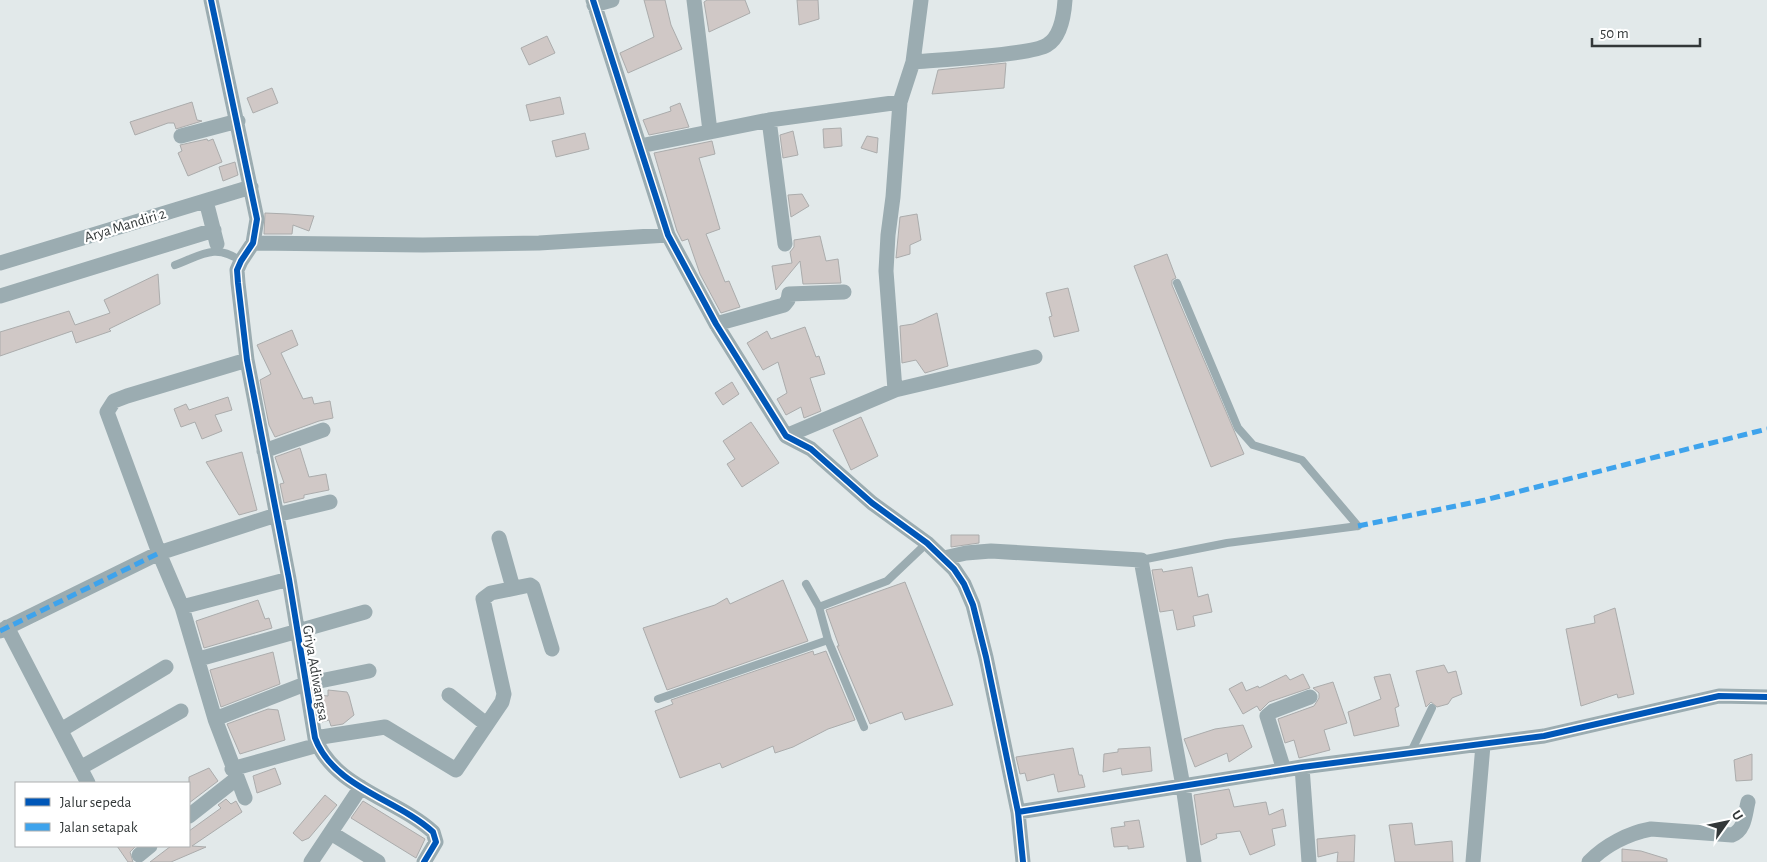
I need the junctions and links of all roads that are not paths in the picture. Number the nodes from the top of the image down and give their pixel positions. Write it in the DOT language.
graph roads {
  1 [pos="211,0"];
  2 [pos="612,0"];
  3 [pos="694,0"];
  4 [pos="921,0"];
  5 [pos="1065,0"];
  6 [pos="593,2"];
  7 [pos="913,62"];
  8 [pos="900,102"];
  9 [pos="769,120"];
  10 [pos="238,121"];
  11 [pos="710,131"];
  12 [pos="180,136"];
  13 [pos="640,146"];
  14 [pos="251,187"];
  15 [pos="206,200"];
  16 [pos="668,235"];
  17 [pos="253,243"];
  18 [pos="785,244"];
  19 [pos="241,261"];
  20 [pos="0,263"];
  21 [pos="175,265"];
  22 [pos="1177,283"];
  23 [pos="844,292"];
  24 [pos="0,296"];
  25 [pos="716,324"];
  26 [pos="1035,358"];
  27 [pos="247,360"];
  28 [pos="895,390"];
  29 [pos="323,430"];
  30 [pos="786,436"];
  31 [pos="264,451"];
  32 [pos="330,502"];
  33 [pos="276,515"];
  34 [pos="499,538"];
  35 [pos="927,543"];
  36 [pos="159,553"];
  37 [pos="944,558"];
  38 [pos="1141,560"];
  39 [pos="289,579"];
  40 [pos="806,584"];
  41 [pos="513,588"];
  42 [pos="182,607"];
  43 [pos="819,607"];
  44 [pos="365,612"];
  45 [pos="4,629"];
  46 [pos="295,630"];
  47 [pos="828,640"];
  48 [pos="552,650"];
  49 [pos="199,659"];
  50 [pos="166,667"];
  51 [pos="369,671"];
  52 [pos="305,684"];
  53 [pos="449,695"];
  54 [pos="1310,697"];
  55 [pos="1767,697"];
  56 [pos="658,699"];
  57 [pos="1432,708"];
  58 [pos="181,711"];
  59 [pos="215,719"];
  60 [pos="486,724"];
  61 [pos="864,727"];
  62 [pos="60,730"];
  63 [pos="316,742"];
  64 [pos="1483,745"];
  65 [pos="1410,754"];
  66 [pos="1302,767"];
  67 [pos="80,768"];
  68 [pos="1284,770"];
  69 [pos="234,774"];
  70 [pos="87,782"];
  71 [pos="1183,786"];
  72 [pos="361,787"];
  73 [pos="245,798"];
  74 [pos="1748,802"];
  75 [pos="1018,812"];
  76 [pos="190,815"];
  77 [pos="331,833"];
  78 [pos="311,862"];
  79 [pos="378,862"];
  80 [pos="424,862"];
  81 [pos="1023,862"];
  82 [pos="1194,862"];
  83 [pos="1310,862"];
  84 [pos="1473,862"];
  85 [pos="1589,862"];
  1 -- 10 [label="street"];
  2 -- 6 [label="street"];
  3 -- 11 [label="street"];
  4 -- 7 [label="street"];
  5 -- 7 [label="street"];
  6 -- 13 [label="street"];
  7 -- 8 [label="street"];
  8 -- 9 [label="street"];
  8 -- 28 [label="street"];
  9 -- 11 [label="street"];
  9 -- 18 [label="street"];
  10 -- 12 [label="street"];
  10 -- 14 [label="street"];
  11 -- 13 [label="street"];
  13 -- 16 [label="street"];
  14 -- 15 [label="street, Arya Mandiri 2"];
  14 -- 17 [label="street"];
  15 -- 20 [label="street, Arya Mandiri 2"];
  15 -- 24 [label="street"];
  16 -- 17 [label="street"];
  16 -- 25 [label="street"];
  17 -- 19 [label="street"];
  19 -- 21 [label="lane"];
  19 -- 27 [label="street, Griya Adiwangsa"];
  22 -- 38 [label="lane"];
  23 -- 25 [label="street"];
  25 -- 30 [label="street"];
  26 -- 28 [label="street"];
  27 -- 31 [label="street, Griya Adiwangsa"];
  27 -- 36 [label="street"];
  28 -- 30 [label="street"];
  29 -- 31 [label="street"];
  30 -- 35 [label="street"];
  31 -- 33 [label="street, Griya Adiwangsa"];
  32 -- 33 [label="street"];
  33 -- 36 [label="street"];
  33 -- 39 [label="street, Griya Adiwangsa"];
  34 -- 41 [label="street"];
  35 -- 37 [label="street"];
  35 -- 43 [label="lane"];
  36 -- 42 [label="street"];
  36 -- 45 [label="street"];
  37 -- 38 [label="street"];
  37 -- 75 [label="street"];
  38 -- 71 [label="street"];
  39 -- 42 [label="street"];
  39 -- 46 [label="street, Griya Adiwangsa"];
  40 -- 43 [label="lane"];
  41 -- 48 [label="street"];
  41 -- 60 [label="street"];
  42 -- 49 [label="street"];
  43 -- 47 [label="lane"];
  44 -- 46 [label="street"];
  45 -- 62 [label="street"];
  46 -- 49 [label="street"];
  46 -- 52 [label="street, Griya Adiwangsa"];
  47 -- 56 [label="lane"];
  47 -- 61 [label="lane"];
  49 -- 59 [label="street"];
  50 -- 62 [label="street"];
  51 -- 52 [label="street"];
  52 -- 59 [label="street"];
  52 -- 63 [label="street, Griya Adiwangsa"];
  53 -- 60 [label="street"];
  54 -- 68 [label="street"];
  55 -- 64 [label="street"];
  57 -- 65 [label="lane"];
  58 -- 67 [label="street"];
  59 -- 69 [label="street"];
  60 -- 63 [label="street"];
  62 -- 67 [label="street"];
  63 -- 69 [label="street"];
  63 -- 72 [label="street, Griya Adiwangsa"];
  64 -- 65 [label="street"];
  64 -- 84 [label="street"];
  65 -- 66 [label="street"];
  66 -- 68 [label="street"];
  66 -- 83 [label="street"];
  67 -- 70 [label="street"];
  68 -- 71 [label="street"];
  69 -- 73 [label="street"];
  69 -- 76 [label="street"];
  71 -- 75 [label="street"];
  71 -- 82 [label="street"];
  72 -- 77 [label="street"];
  72 -- 80 [label="street, Griya Adiwangsa"];
  74 -- 85 [label="street"];
  75 -- 81 [label="street"];
  77 -- 78 [label="street"];
  77 -- 79 [label="street"];
}
